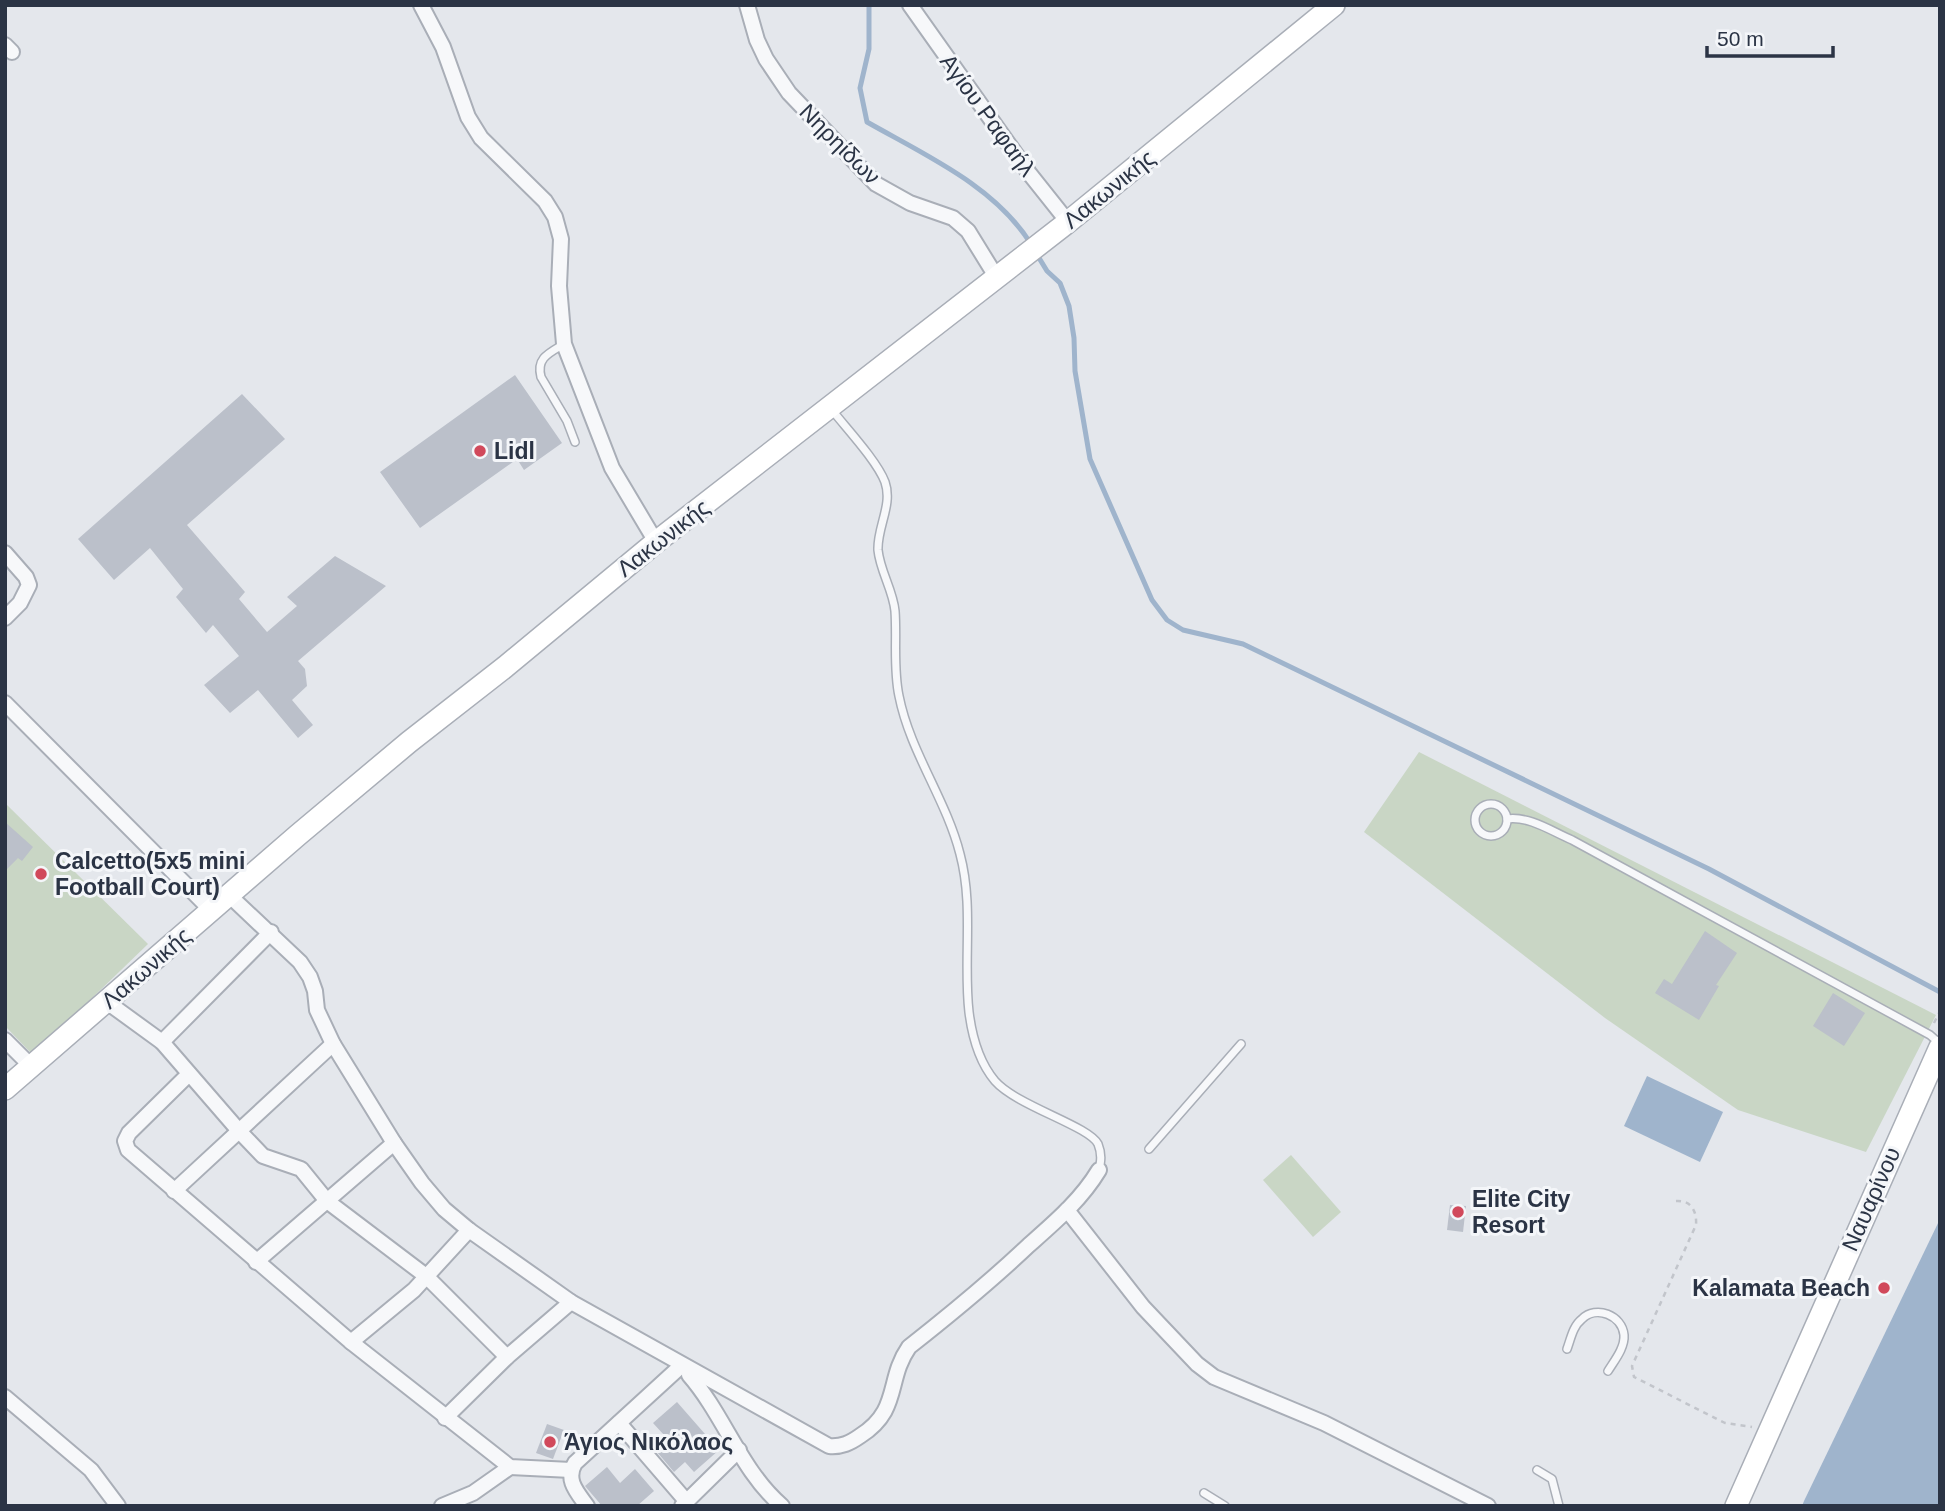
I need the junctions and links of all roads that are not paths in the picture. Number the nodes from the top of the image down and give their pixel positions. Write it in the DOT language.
graph roads {
  1 [pos="421,5"];
  2 [pos="747,5"];
  3 [pos="910,5"];
  4 [pos="1334,5"];
  5 [pos="1068,222"];
  6 [pos="999,276"];
  7 [pos="564,344"];
  8 [pos="830,408"];
  9 [pos="575,442"];
  10 [pos="656,542"];
  11 [pos="5,552"];
  12 [pos="5,618"];
  13 [pos="5,702"];
  14 [pos="1507,819"];
  15 [pos="230,895"];
  16 [pos="212,911"];
  17 [pos="271,932"];
  18 [pos="107,1002"];
  19 [pos="5,1040"];
  20 [pos="162,1042"];
  21 [pos="1936,1042"];
  22 [pos="333,1044"];
  23 [pos="1241,1044"];
  24 [pos="31,1066"];
  25 [pos="189,1074"];
  26 [pos="5,1089"];
  27 [pos="240,1132"];
  28 [pos="394,1143"];
  29 [pos="1149,1149"];
  30 [pos="1099,1170"];
  31 [pos="174,1191"];
  32 [pos="327,1201"];
  33 [pos="1068,1210"];
  34 [pos="468,1230"];
  35 [pos="256,1262"];
  36 [pos="426,1276"];
  37 [pos="571,1302"];
  38 [pos="351,1342"];
  39 [pos="1567,1349"];
  40 [pos="507,1357"];
  41 [pos="681,1366"];
  42 [pos="1608,1371"];
  43 [pos="5,1397"];
  44 [pos="446,1418"];
  45 [pos="619,1423"];
  46 [pos="739,1451"];
  47 [pos="510,1467"];
  48 [pos="571,1470"];
  49 [pos="1536,1470"];
  50 [pos="1204,1493"];
  51 [pos="691,1503"];
  52 [pos="118,1506"];
  53 [pos="442,1506"];
  54 [pos="587,1506"];
  55 [pos="782,1506"];
  56 [pos="1225,1506"];
  57 [pos="1488,1506"];
  58 [pos="1559,1506"];
  59 [pos="1736,1506"];
  1 -- 7 [label="street"];
  2 -- 6 [label="street, Νηρηίδων"];
  3 -- 5 [label="street, Αγίου Ραφαήλ"];
  4 -- 5 [label="main road, Λακωνικής"];
  5 -- 6 [label="main road, Λακωνικής"];
  6 -- 8 [label="main road, Λακωνικής"];
  7 -- 9 [label="lane"];
  7 -- 10 [label="street"];
  8 -- 10 [label="main road, Λακωνικής"];
  8 -- 30 [label="lane"];
  10 -- 15 [label="main road, Λακωνικής"];
  11 -- 12 [label="street"];
  13 -- 16 [label="street"];
  14 -- 14 [label="lane"];
  14 -- 21 [label="lane"];
  15 -- 16 [label="main road, Λακωνικής"];
  15 -- 17 [label="street"];
  16 -- 18 [label="main road, Λακωνικής"];
  17 -- 20 [label="street"];
  17 -- 22 [label="street"];
  18 -- 20 [label="street"];
  18 -- 24 [label="main road, Λακωνικής"];
  19 -- 24 [label="street"];
  20 -- 25 [label="street"];
  21 -- 59 [label="main road, Ναυαρίνου"];
  22 -- 27 [label="street"];
  22 -- 28 [label="street"];
  23 -- 29 [label="lane"];
  24 -- 26 [label="main road, Λακωνικής"];
  25 -- 27 [label="street"];
  25 -- 31 [label="street"];
  27 -- 31 [label="street"];
  27 -- 32 [label="street"];
  28 -- 32 [label="street"];
  28 -- 34 [label="street"];
  30 -- 33 [label="street"];
  31 -- 35 [label="street"];
  32 -- 35 [label="street"];
  32 -- 36 [label="street"];
  33 -- 41 [label="street"];
  33 -- 57 [label="street"];
  34 -- 36 [label="street"];
  34 -- 37 [label="street"];
  35 -- 38 [label="street"];
  36 -- 38 [label="street"];
  36 -- 40 [label="street"];
  37 -- 40 [label="street"];
  37 -- 41 [label="street"];
  38 -- 44 [label="street"];
  39 -- 42 [label="lane"];
  40 -- 44 [label="street"];
  41 -- 45 [label="street"];
  41 -- 46 [label="street"];
  43 -- 52 [label="street"];
  44 -- 47 [label="street"];
  45 -- 48 [label="street"];
  45 -- 51 [label="street"];
  46 -- 51 [label="street"];
  46 -- 55 [label="street"];
  47 -- 48 [label="street"];
  47 -- 53 [label="street"];
  48 -- 54 [label="street"];
  49 -- 58 [label="lane"];
  50 -- 56 [label="lane"];
}
